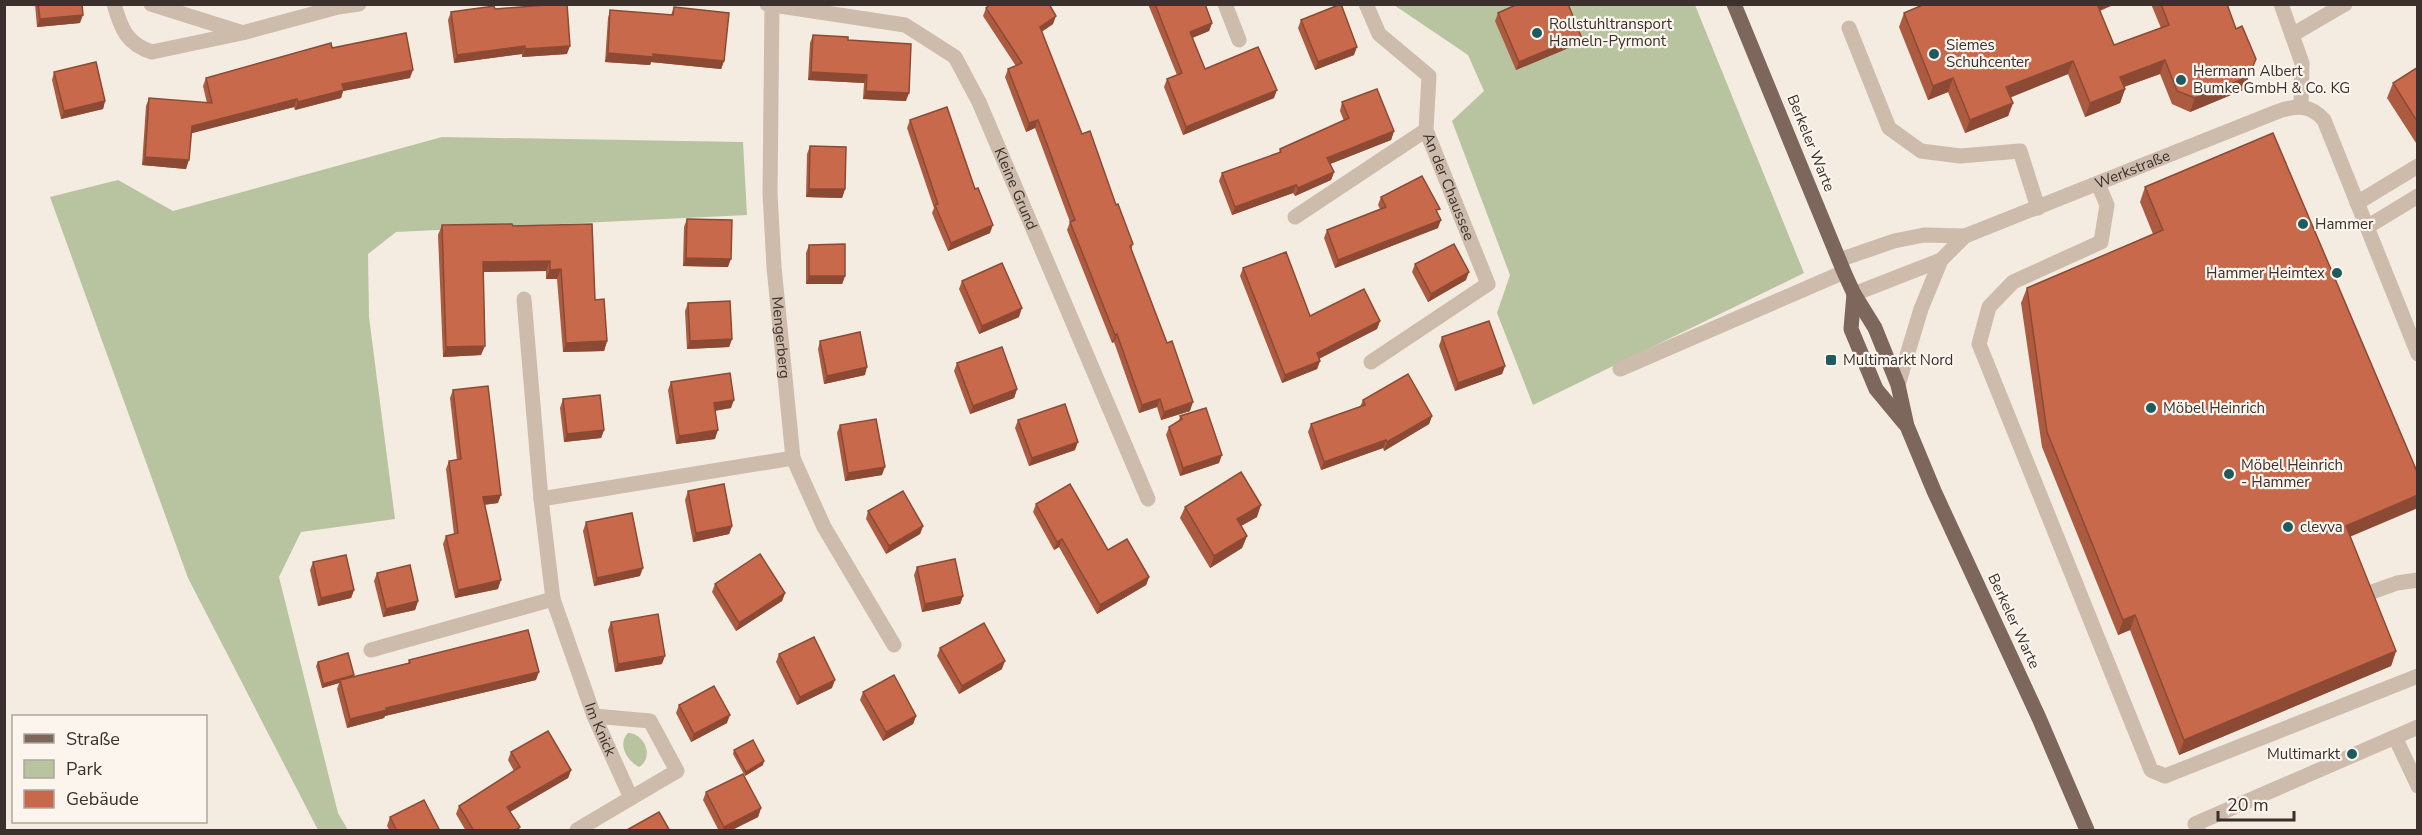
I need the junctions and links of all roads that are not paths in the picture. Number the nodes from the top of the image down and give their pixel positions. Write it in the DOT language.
graph roads {
  1 [pos="114,4"];
  2 [pos="151,4"];
  3 [pos="359,4"];
  4 [pos="767,4"];
  5 [pos="1225,4"];
  6 [pos="1366,4"];
  7 [pos="1734,4"];
  8 [pos="2281,4"];
  9 [pos="2345,4"];
  10 [pos="771,5"];
  11 [pos="337,6"];
  12 [pos="1849,28"];
  13 [pos="242,33"];
  14 [pos="2292,35"];
  15 [pos="1239,40"];
  16 [pos="2301,106"];
  17 [pos="1426,130"];
  18 [pos="2418,166"];
  19 [pos="2098,184"];
  20 [pos="2418,196"];
  21 [pos="2357,203"];
  22 [pos="2038,208"];
  23 [pos="1295,217"];
  24 [pos="2367,227"];
  25 [pos="1965,236"];
  26 [pos="1941,260"];
  27 [pos="1841,266"];
  28 [pos="1854,294"];
  29 [pos="524,299"];
  30 [pos="2418,354"];
  31 [pos="1371,362"];
  32 [pos="1620,369"];
  33 [pos="1898,385"];
  34 [pos="1907,426"];
  35 [pos="793,458"];
  36 [pos="1148,499"];
  37 [pos="541,500"];
  38 [pos="2418,580"];
  39 [pos="2372,592"];
  40 [pos="553,598"];
  41 [pos="894,645"];
  42 [pos="371,650"];
  43 [pos="2418,676"];
  44 [pos="594,716"];
  45 [pos="2418,727"];
  46 [pos="2395,737"];
  47 [pos="2418,786"];
  48 [pos="631,798"];
  49 [pos="577,831"];
  50 [pos="2087,831"];
  51 [pos="2198,831"];
  1 -- 13 [label="street"];
  2 -- 13 [label="street"];
  3 -- 11 [label="street"];
  4 -- 10 [label="street, Kleine Grund"];
  5 -- 15 [label="street"];
  6 -- 17 [label="street, An der Chaussee"];
  7 -- 27 [label="main road, Berkeler Warte"];
  8 -- 14 [label="street"];
  9 -- 14 [label="street"];
  10 -- 35 [label="street, Mengerberg"];
  10 -- 36 [label="street, Kleine Grund"];
  11 -- 13 [label="street"];
  12 -- 22 [label="street"];
  14 -- 16 [label="street"];
  16 -- 19 [label="street, Werkstraße"];
  16 -- 21 [label="street"];
  17 -- 23 [label="street"];
  17 -- 31 [label="street, An der Chaussee"];
  18 -- 21 [label="street"];
  19 -- 22 [label="street, Werkstraße"];
  19 -- 43 [label="street"];
  20 -- 24 [label="street"];
  21 -- 24 [label="street"];
  22 -- 25 [label="street, Werkstraße"];
  24 -- 30 [label="street"];
  25 -- 26 [label="street, Werkstraße"];
  25 -- 27 [label="street, Werkstraße"];
  26 -- 28 [label="street, Werkstraße"];
  26 -- 33 [label="street"];
  27 -- 28 [label="main road, Berkeler Warte"];
  27 -- 32 [label="street, Werkstraße"];
  28 -- 33 [label="main road, Berkeler Warte"];
  28 -- 34 [label="main road, Berkeler Warte"];
  29 -- 37 [label="street, Im Knick"];
  33 -- 34 [label="main road, Berkeler Warte"];
  34 -- 50 [label="main road, Berkeler Warte"];
  35 -- 37 [label="street"];
  35 -- 41 [label="street, Mengerberg"];
  37 -- 40 [label="street, Im Knick"];
  38 -- 39 [label="street"];
  40 -- 42 [label="street"];
  40 -- 44 [label="street, Im Knick"];
  44 -- 48 [label="street, Im Knick"];
  44 -- 48 [label="street"];
  45 -- 46 [label="street"];
  46 -- 47 [label="street"];
  46 -- 51 [label="street"];
  48 -- 49 [label="street"];
}
